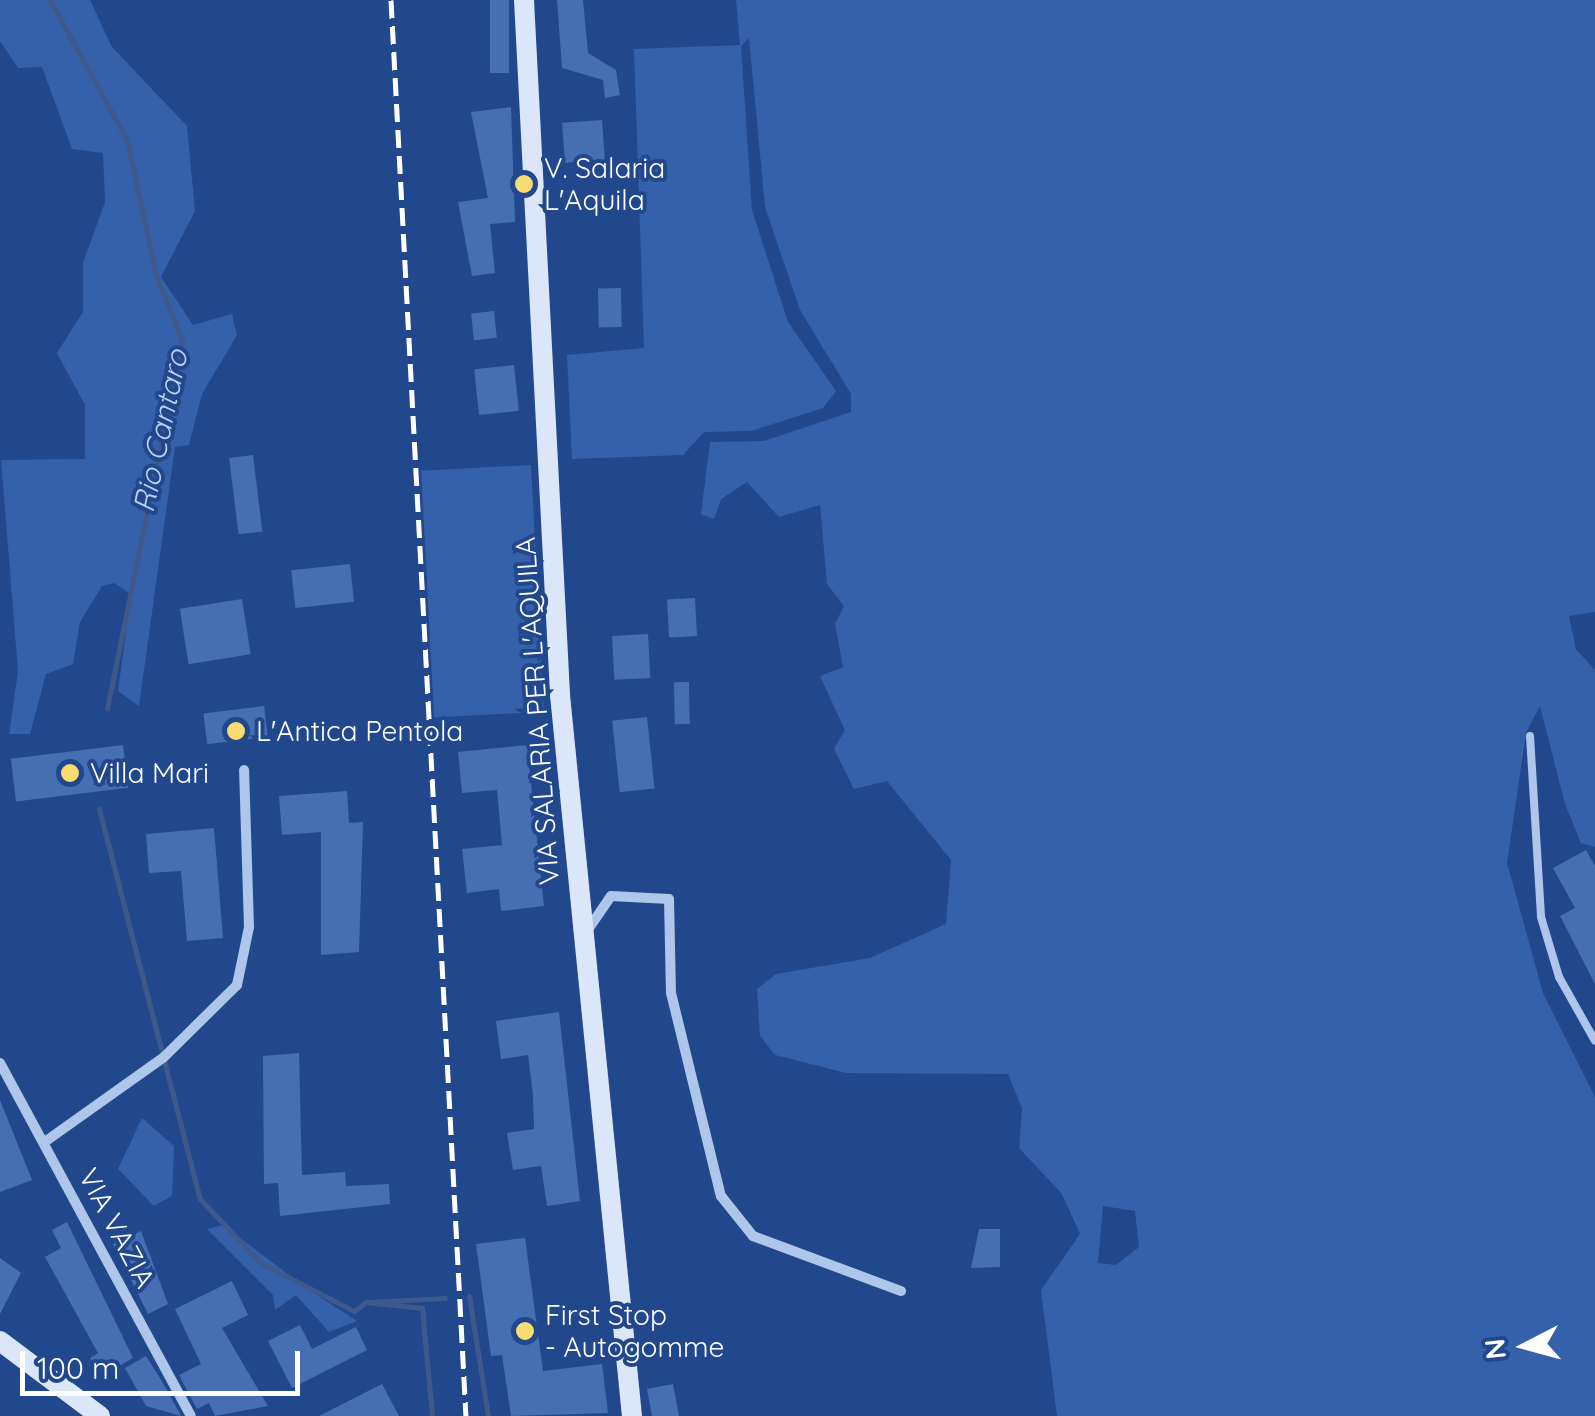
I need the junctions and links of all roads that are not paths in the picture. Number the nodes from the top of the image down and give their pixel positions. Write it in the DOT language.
graph roads {
  1 [pos="524,0"];
  2 [pos="1530,736"];
  3 [pos="244,770"];
  4 [pos="582,936"];
  5 [pos="1595,1041"];
  6 [pos="0,1062"];
  7 [pos="46,1141"];
  8 [pos="901,1292"];
  9 [pos="0,1341"];
  10 [pos="100,1416"];
  11 [pos="191,1416"];
  12 [pos="632,1416"];
  1 -- 4 [label="main road, VIA SALARIA PER L'AQUILA"];
  2 -- 5 [label="lane"];
  3 -- 7 [label="street"];
  4 -- 8 [label="street"];
  4 -- 12 [label="main road, VIA SALARIA PER L'AQUILA"];
  6 -- 7 [label="street, VIA VAZIA"];
  7 -- 11 [label="street, VIA VAZIA"];
  9 -- 10 [label="main road"];
}
